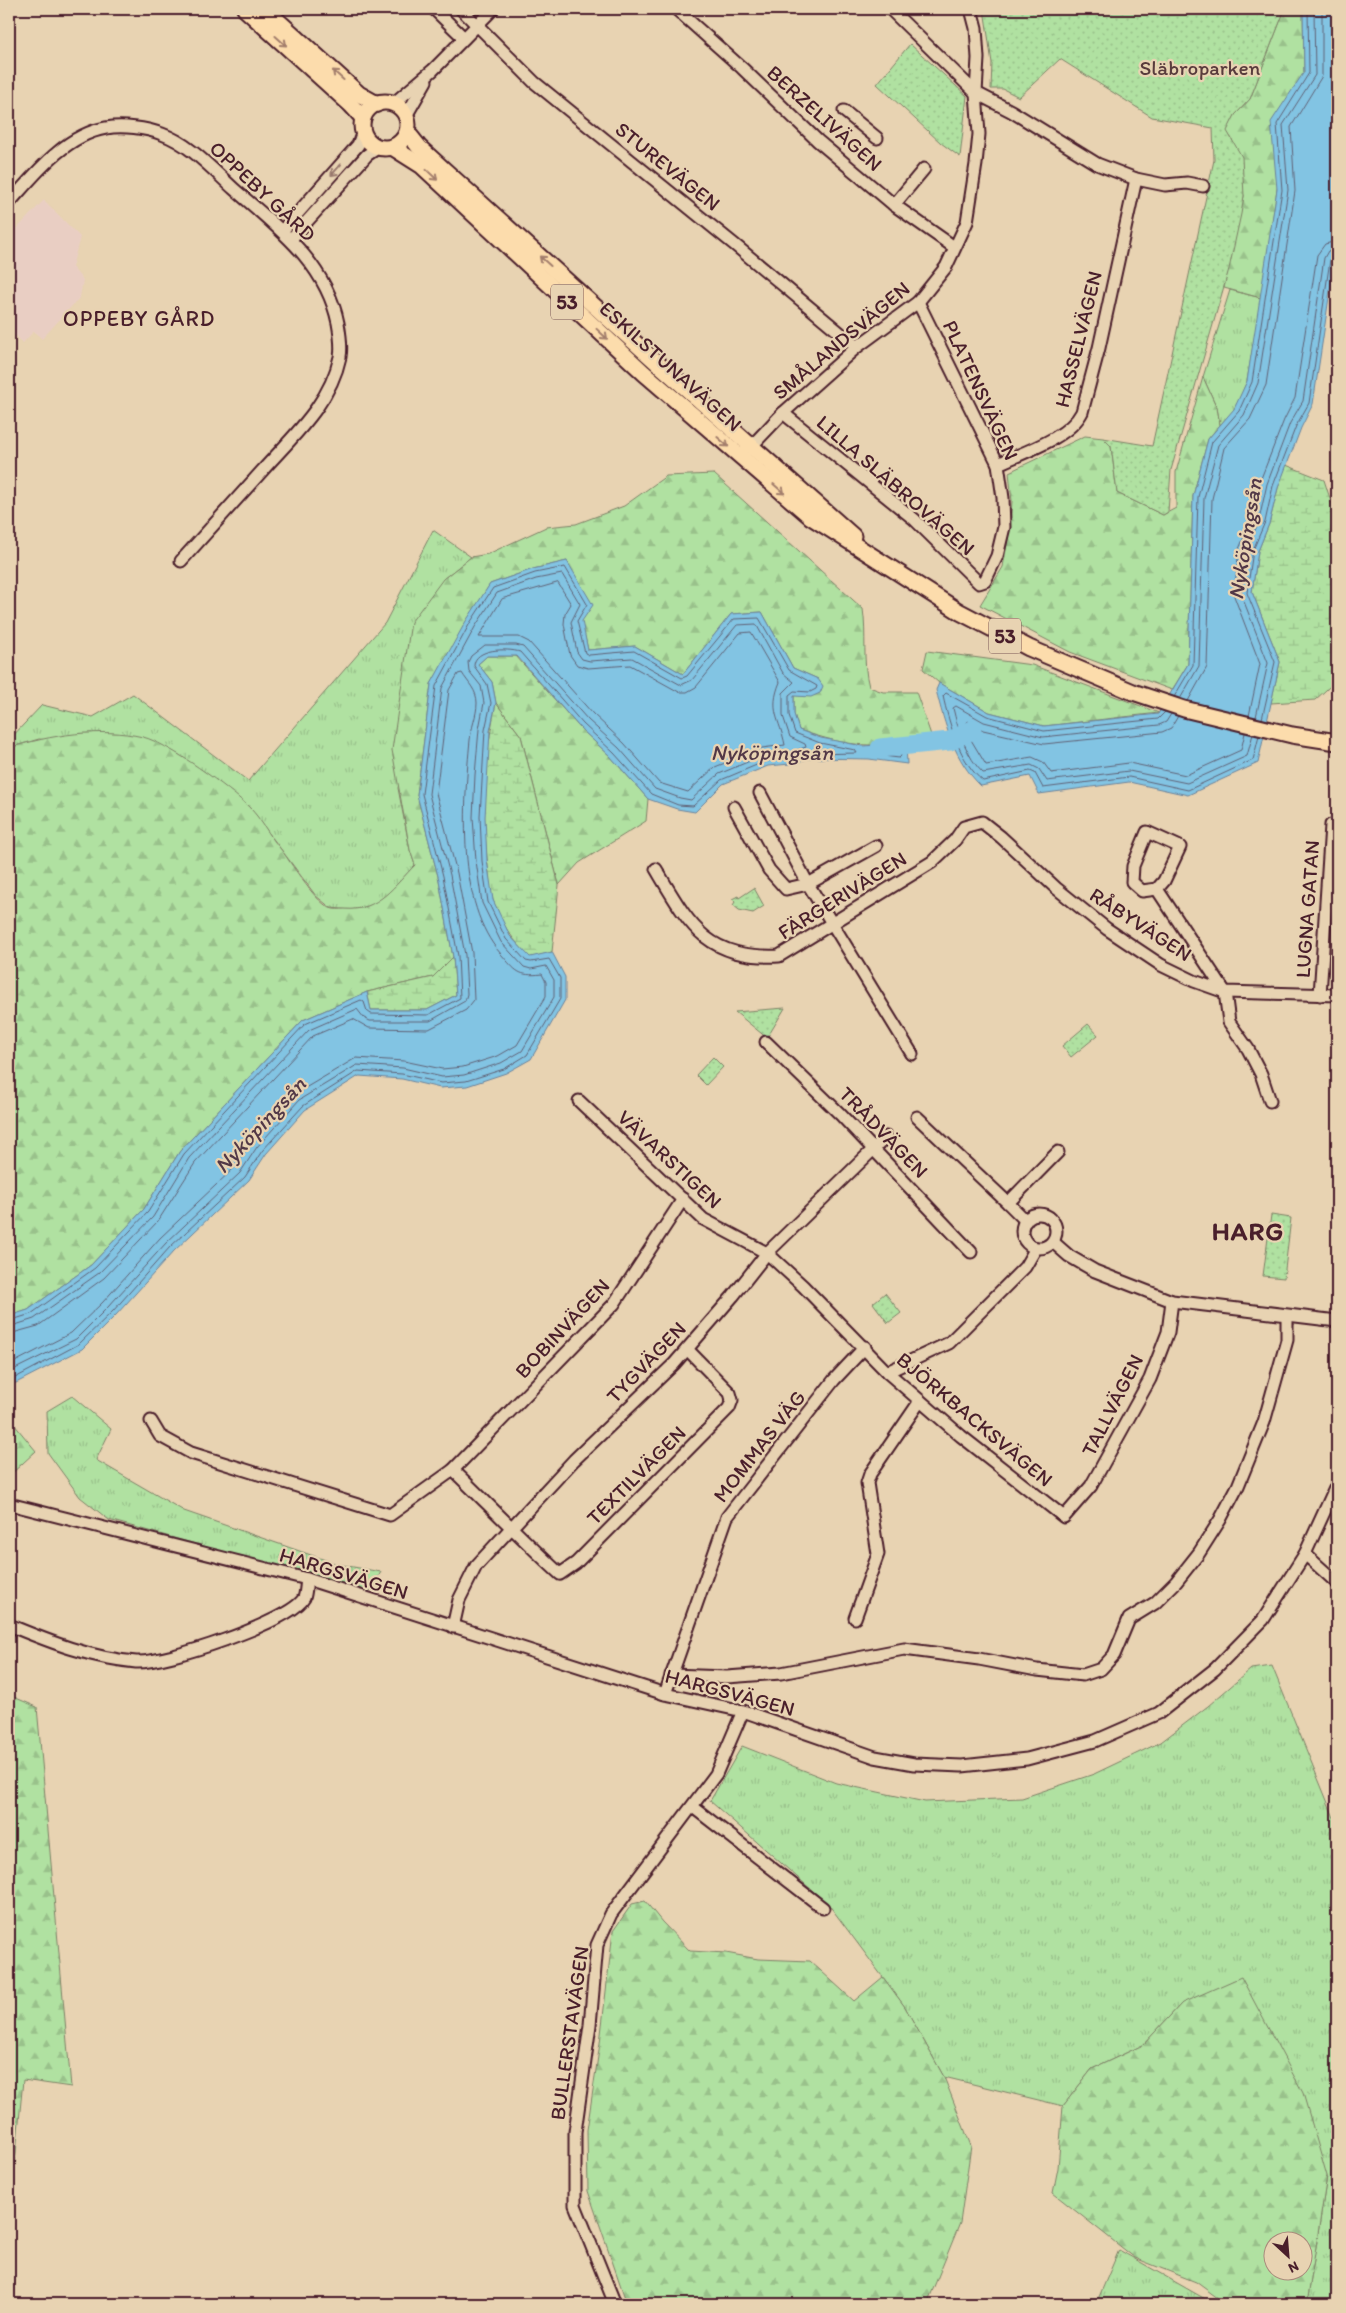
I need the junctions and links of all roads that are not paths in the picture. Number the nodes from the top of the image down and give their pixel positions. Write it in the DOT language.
graph roads {
  1 [pos="245,9"];
  2 [pos="264,9"];
  3 [pos="434,9"];
  4 [pos="461,9"];
  5 [pos="493,9"];
  6 [pos="676,9"];
  7 [pos="890,9"];
  8 [pos="971,9"];
  9 [pos="477,25"];
  10 [pos="464,38"];
  11 [pos="433,70"];
  12 [pos="976,93"];
  13 [pos="376,104"];
  14 [pos="393,104"];
  15 [pos="844,111"];
  16 [pos="406,116"];
  17 [pos="363,125"];
  18 [pos="407,132"];
  19 [pos="877,138"];
  20 [pos="386,147"];
  21 [pos="924,169"];
  22 [pos="1136,178"];
  23 [pos="1203,186"];
  24 [pos="9,203"];
  25 [pos="894,205"];
  26 [pos="282,231"];
  27 [pos="291,239"];
  28 [pos="954,247"];
  29 [pos="918,302"];
  30 [pos="858,347"];
  31 [pos="783,413"];
  32 [pos="751,445"];
  33 [pos="742,457"];
  34 [pos="998,464"];
  35 [pos="181,561"];
  36 [pos="885,565"];
  37 [pos="985,581"];
  38 [pos="1337,742"];
  39 [pos="760,793"];
  40 [pos="734,808"];
  41 [pos="982,822"];
  42 [pos="1331,825"];
  43 [pos="876,846"];
  44 [pos="656,869"];
  45 [pos="808,884"];
  46 [pos="1158,888"];
  47 [pos="834,923"];
  48 [pos="1225,992"];
  49 [pos="1320,994"];
  50 [pos="1337,995"];
  51 [pos="766,1042"];
  52 [pos="912,1054"];
  53 [pos="579,1100"];
  54 [pos="1270,1101"];
  55 [pos="917,1118"];
  56 [pos="886,1137"];
  57 [pos="874,1149"];
  58 [pos="1058,1152"];
  59 [pos="683,1199"];
  60 [pos="1008,1203"];
  61 [pos="1026,1220"];
  62 [pos="1052,1242"];
  63 [pos="1036,1248"];
  64 [pos="971,1252"];
  65 [pos="767,1254"];
  66 [pos="1172,1301"];
  67 [pos="1287,1316"];
  68 [pos="1337,1321"];
  69 [pos="865,1348"];
  70 [pos="686,1349"];
  71 [pos="887,1372"];
  72 [pos="920,1401"];
  73 [pos="151,1421"];
  74 [pos="453,1470"];
  75 [pos="1337,1484"];
  76 [pos="9,1504"];
  77 [pos="1064,1517"];
  78 [pos="510,1528"];
  79 [pos="1305,1554"];
  80 [pos="307,1580"];
  81 [pos="1337,1583"];
  82 [pos="855,1618"];
  83 [pos="9,1625"];
  84 [pos="453,1626"];
  85 [pos="671,1675"];
  86 [pos="666,1694"];
  87 [pos="743,1711"];
  88 [pos="693,1807"];
  89 [pos="823,1908"];
  90 [pos="615,2304"];
  1 -- 17 [label="main road, 53, one-way"];
  13 -- 2 [label="main road, one-way"];
  3 -- 10 [label="street"];
  4 -- 9 [label="street, STUREVÄGEN"];
  5 -- 9 [label="street"];
  6 -- 25 [label="street, BERZELIVÄGEN"];
  7 -- 12 [label="street"];
  8 -- 12 [label="street, SMÅLANDSVÄGEN"];
  9 -- 10 [label="street"];
  9 -- 30 [label="street, STUREVÄGEN"];
  10 -- 11 [label="street"];
  11 -- 14 [label="street"];
  11 -- 16 [label="street"];
  12 -- 22 [label="street"];
  12 -- 28 [label="street, SMÅLANDSVÄGEN"];
  13 -- 14 [label="main road"];
  13 -- 17 [label="main road"];
  14 -- 16 [label="main road"];
  15 -- 19 [label="street"];
  16 -- 18 [label="main road"];
  17 -- 20 [label="main road, 53"];
  17 -- 26 [label="street, one-way"];
  18 -- 20 [label="main road"];
  32 -- 18 [label="main road, ESKILSTUNAVÄGEN / 53, one-way"];
  20 -- 27 [label="street"];
  20 -- 33 [label="main road, ESKILSTUNAVÄGEN / 53, one-way"];
  21 -- 25 [label="street"];
  22 -- 23 [label="street"];
  22 -- 34 [label="street, HASSELVÄGEN"];
  24 -- 26 [label="street, OPPEBY GÅRD"];
  25 -- 28 [label="street, BERZELIVÄGEN"];
  26 -- 27 [label="street, OPPEBY GÅRD"];
  27 -- 35 [label="street, OPPEBY GÅRD"];
  28 -- 29 [label="street, SMÅLANDSVÄGEN"];
  29 -- 30 [label="street, SMÅLANDSVÄGEN"];
  29 -- 34 [label="street, PLATENSVÄGEN"];
  30 -- 31 [label="street, SMÅLANDSVÄGEN"];
  31 -- 32 [label="street, SMÅLANDSVÄGEN"];
  31 -- 37 [label="street, LILLA SLÄBROVÄGEN"];
  32 -- 33 [label="street, SMÅLANDSVÄGEN"];
  32 -- 36 [label="main road, ESKILSTUNAVÄGEN / 53"];
  33 -- 36 [label="main road, ESKILSTUNAVÄGEN / 53, one-way"];
  34 -- 37 [label="street, PLATENSVÄGEN"];
  36 -- 38 [label="main road, ESKILSTUNAVÄGEN / 53"];
  39 -- 45 [label="street"];
  40 -- 45 [label="street"];
  41 -- 47 [label="street, FÄRGERIVÄGEN"];
  41 -- 48 [label="street, RÅBYVÄGEN"];
  42 -- 49 [label="street, LUGNA GATAN"];
  43 -- 45 [label="street"];
  44 -- 47 [label="street, FÄRGERIVÄGEN"];
  45 -- 47 [label="street"];
  46 -- 46 [label="street"];
  46 -- 48 [label="street"];
  47 -- 52 [label="street"];
  48 -- 49 [label="street, RÅBYVÄGEN"];
  48 -- 54 [label="street"];
  49 -- 50 [label="street, RÅBYVÄGEN"];
  51 -- 57 [label="street, TRÅDVÄGEN"];
  53 -- 59 [label="street, VÄVARSTIGEN"];
  55 -- 60 [label="street"];
  56 -- 57 [label="street, TYGVÄGEN"];
  57 -- 64 [label="street, TRÅDVÄGEN"];
  57 -- 65 [label="street, TYGVÄGEN"];
  58 -- 60 [label="street"];
  59 -- 65 [label="street, VÄVARSTIGEN"];
  59 -- 74 [label="street, BOBINVÄGEN"];
  60 -- 61 [label="street"];
  61 -- 62 [label="street"];
  61 -- 63 [label="street"];
  62 -- 63 [label="street"];
  62 -- 66 [label="street"];
  63 -- 71 [label="street"];
  65 -- 69 [label="street, VÄVARSTIGEN"];
  65 -- 70 [label="street, TYGVÄGEN"];
  66 -- 67 [label="street"];
  66 -- 77 [label="street, TALLVÄGEN"];
  67 -- 68 [label="street"];
  67 -- 85 [label="street"];
  69 -- 71 [label="street, BJÖRKBACKSVÄGEN"];
  69 -- 85 [label="street, MOMMAS VÄG"];
  70 -- 78 [label="street, TYGVÄGEN"];
  70 -- 78 [label="street, TEXTILVÄGEN"];
  71 -- 72 [label="street, BJÖRKBACKSVÄGEN"];
  72 -- 77 [label="street, BJÖRKBACKSVÄGEN"];
  72 -- 82 [label="street"];
  73 -- 74 [label="street, BOBINVÄGEN"];
  74 -- 78 [label="street"];
  75 -- 79 [label="street, HARGSVÄGEN"];
  76 -- 80 [label="street, HARGSVÄGEN"];
  78 -- 84 [label="street, TYGVÄGEN"];
  79 -- 81 [label="street"];
  79 -- 87 [label="street, HARGSVÄGEN"];
  80 -- 83 [label="street"];
  80 -- 84 [label="street, HARGSVÄGEN"];
  84 -- 86 [label="street, HARGSVÄGEN"];
  85 -- 86 [label="street, MOMMAS VÄG"];
  86 -- 87 [label="street, HARGSVÄGEN"];
  87 -- 88 [label="street, BULLERSTAVÄGEN"];
  88 -- 89 [label="street"];
  88 -- 90 [label="street, BULLERSTAVÄGEN"];
}
